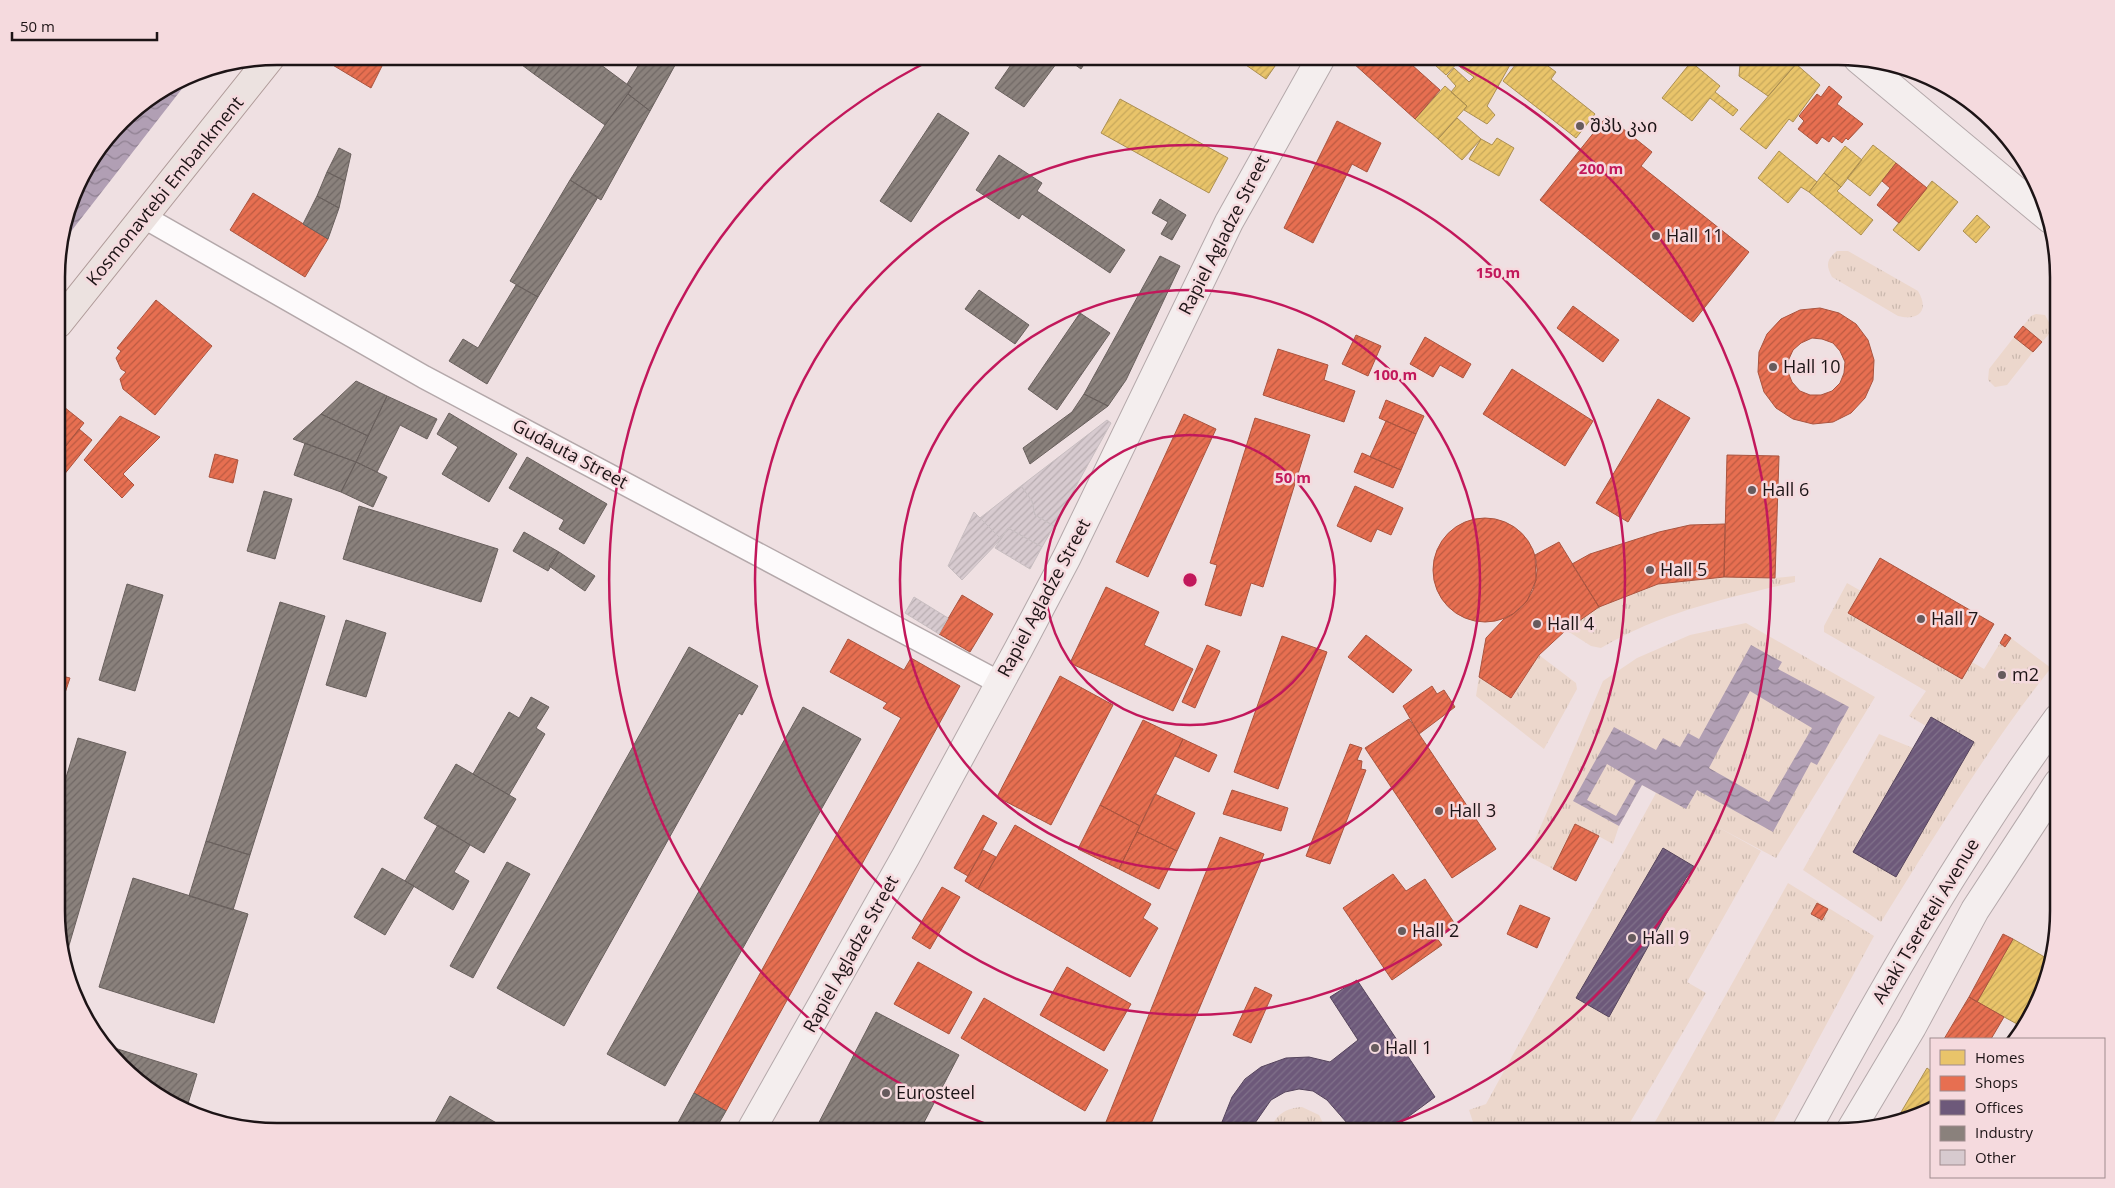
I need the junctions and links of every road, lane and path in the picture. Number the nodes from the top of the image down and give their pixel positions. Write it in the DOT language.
graph roads {
  1 [pos="265,65"];
  2 [pos="1317,65"];
  3 [pos="1868,67"];
  4 [pos="2039,210"];
  5 [pos="144,217"];
  6 [pos="65,315"];
  7 [pos="1000,683"];
  8 [pos="2050,729"];
  9 [pos="2050,795"];
  10 [pos="755,1123"];
  11 [pos="1810,1123"];
  12 [pos="1855,1123"];
  1 -- 5 [label="main road, Kosmonavtebi Embankment"];
  2 -- 7 [label="street, Rapiel Agladze Street"];
  3 -- 4 [label="street"];
  5 -- 6 [label="main road, Kosmonavtebi Embankment"];
  5 -- 7 [label="street, Gudauta Street"];
  7 -- 10 [label="street, Rapiel Agladze Street"];
  8 -- 11 [label="street, Akaki Tsereteli Avenue"];
  9 -- 12 [label="street, Akaki Tsereteli Avenue"];
}
